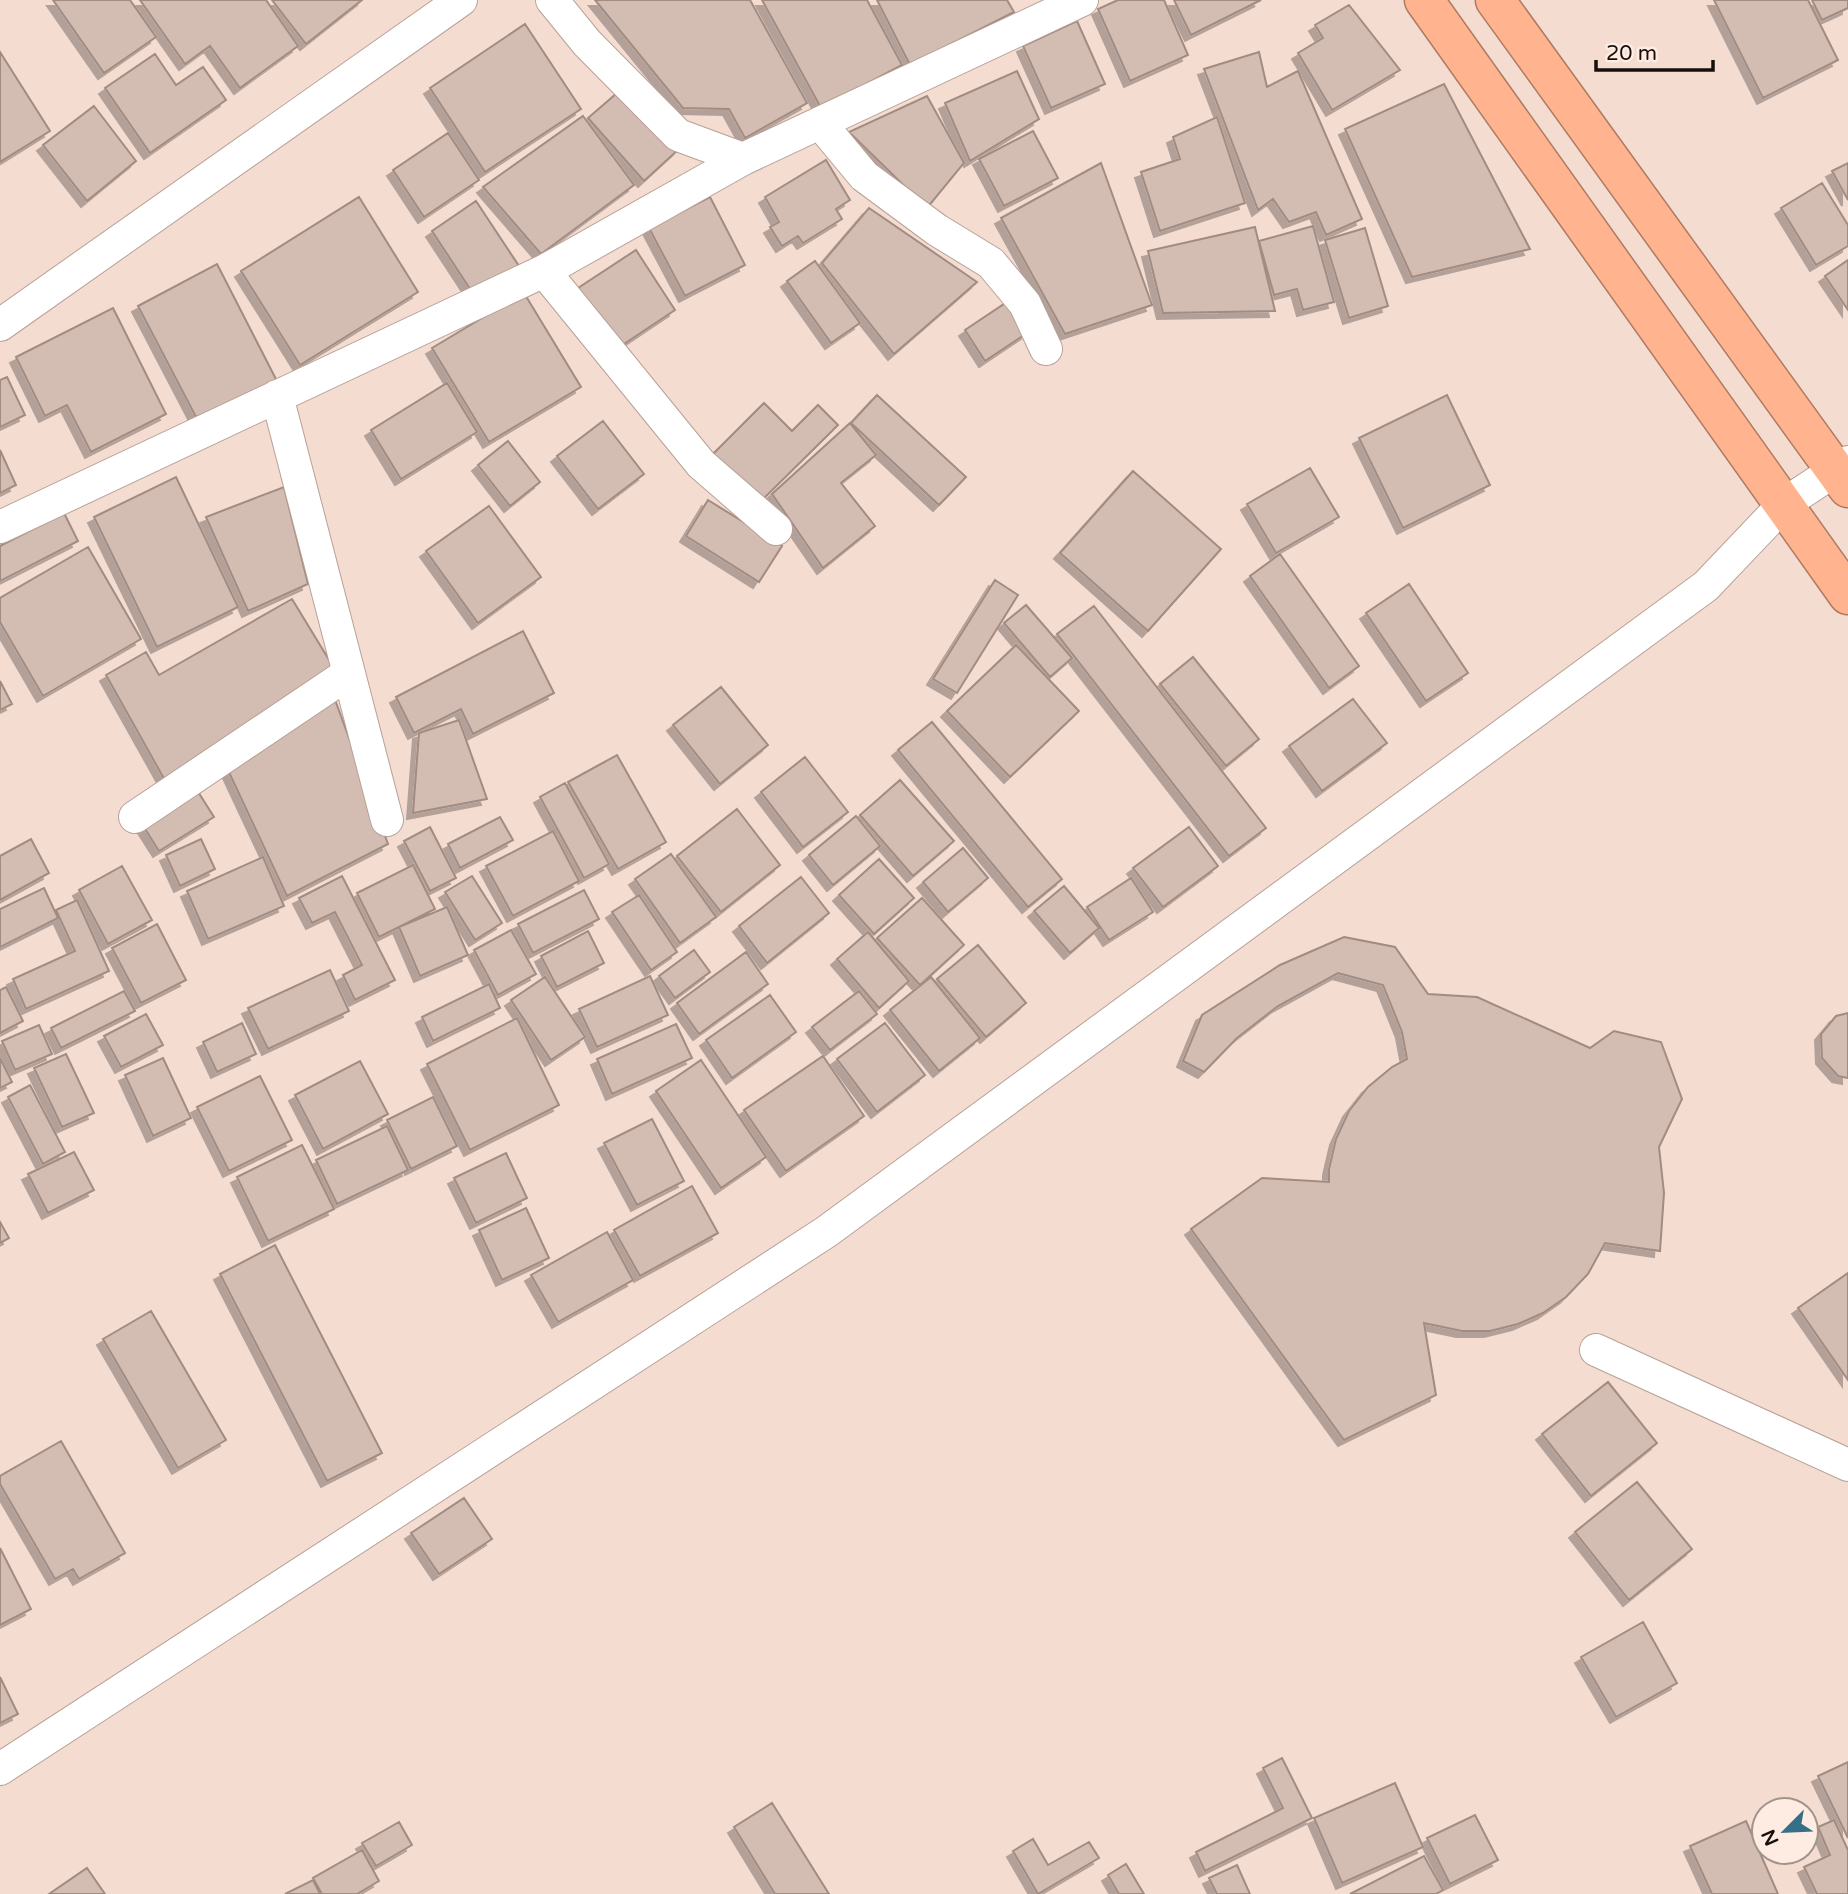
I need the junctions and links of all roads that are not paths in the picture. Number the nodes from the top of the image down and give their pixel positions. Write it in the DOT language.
graph roads {
  1 [pos="461,0"];
  2 [pos="552,0"];
  3 [pos="1082,0"];
  4 [pos="1423,0"];
  5 [pos="1495,0"];
  6 [pos="820,123"];
  7 [pos="743,159"];
  8 [pos="544,271"];
  9 [pos="0,326"];
  10 [pos="1046,349"];
  11 [pos="277,396"];
  12 [pos="1844,473"];
  13 [pos="1784,504"];
  14 [pos="0,527"];
  15 [pos="775,529"];
  16 [pos="1848,595"];
  17 [pos="349,673"];
  18 [pos="135,817"];
  19 [pos="387,820"];
  20 [pos="1596,1350"];
  21 [pos="1848,1465"];
  22 [pos="0,1769"];
  1 -- 9 [label="street"];
  2 -- 7 [label="street"];
  3 -- 6 [label="street"];
  4 -- 13 [label="highway"];
  5 -- 12 [label="highway"];
  6 -- 7 [label="street"];
  6 -- 10 [label="street"];
  7 -- 8 [label="street"];
  8 -- 11 [label="street"];
  8 -- 15 [label="street"];
  11 -- 14 [label="street"];
  11 -- 17 [label="street"];
  12 -- 13 [label="street"];
  13 -- 16 [label="highway"];
  13 -- 22 [label="street"];
  17 -- 18 [label="street"];
  17 -- 19 [label="street"];
  20 -- 21 [label="street"];
}
